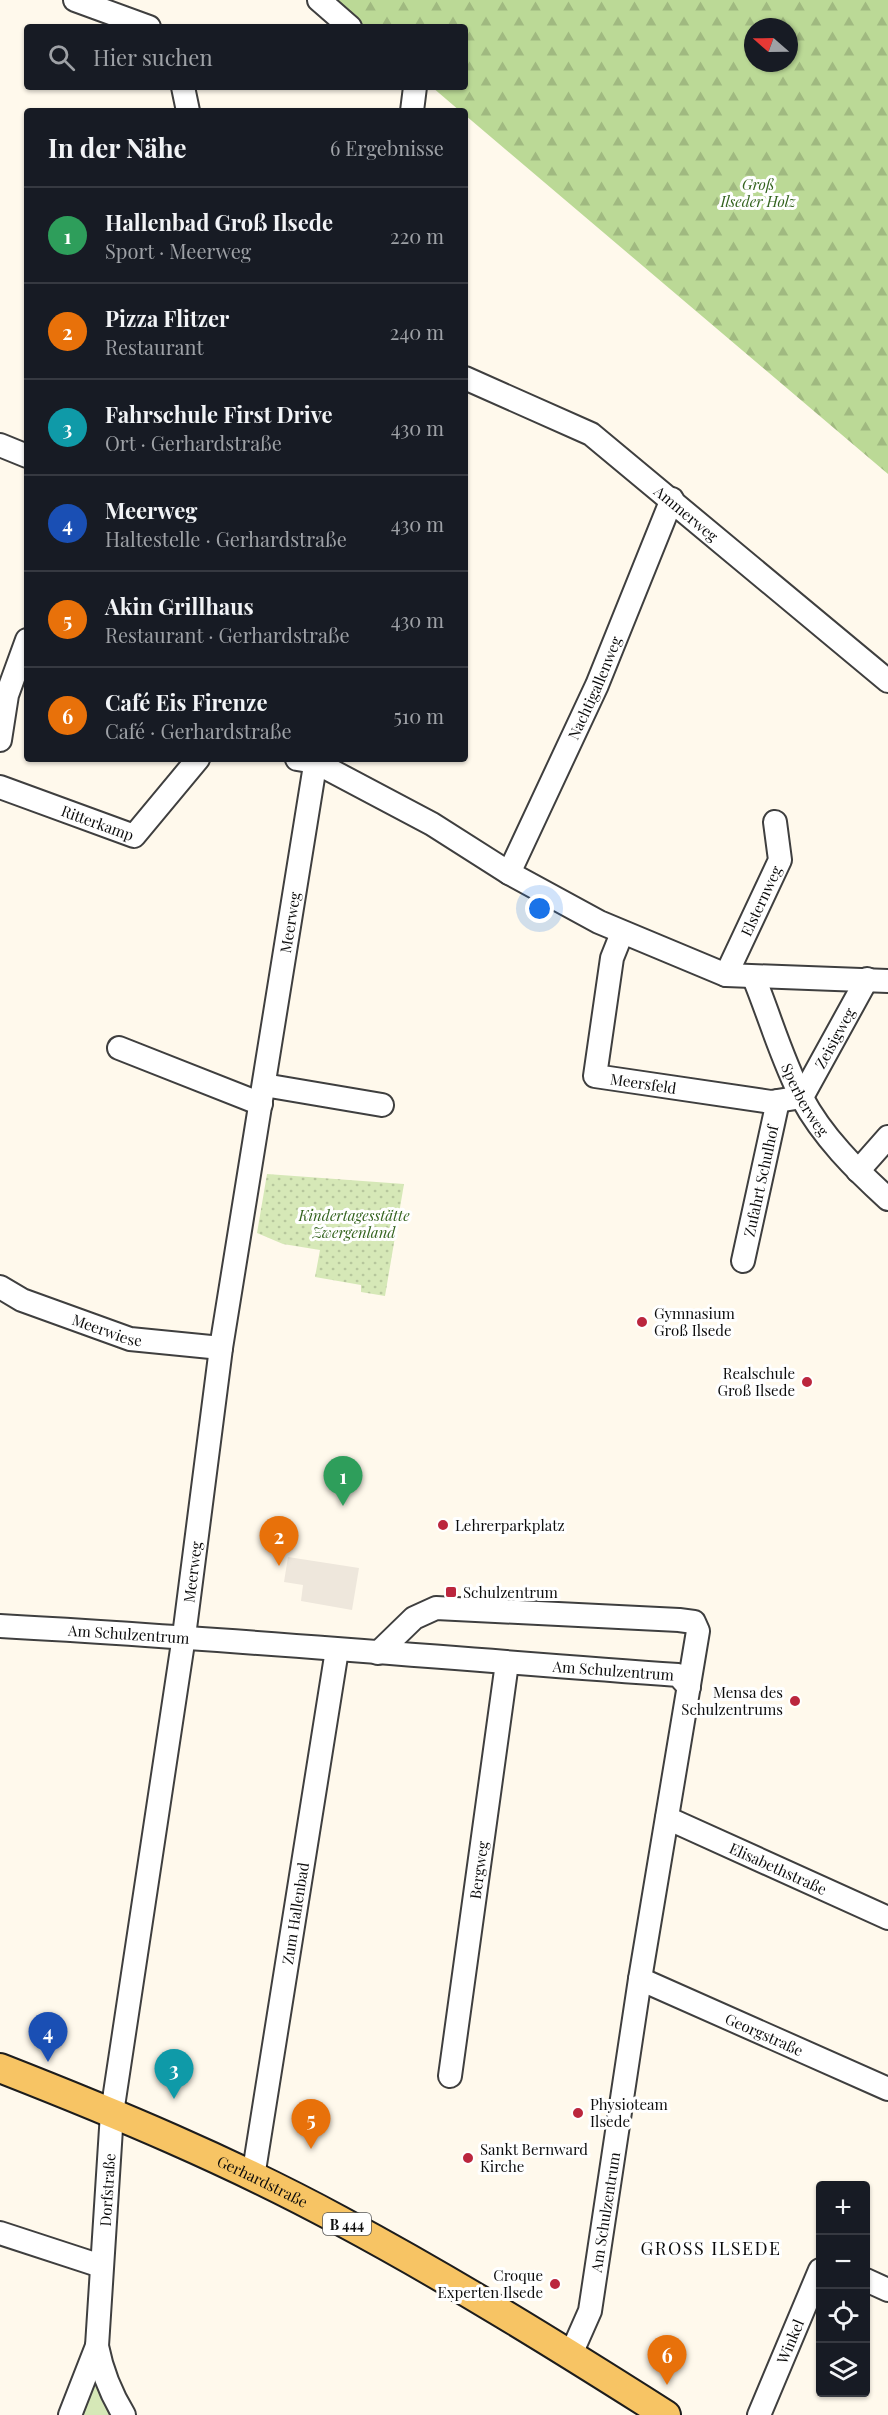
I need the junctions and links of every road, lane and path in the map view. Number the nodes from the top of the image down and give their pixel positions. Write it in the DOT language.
graph roads {
  1 [pos="75,0"];
  2 [pos="319,0"];
  3 [pos="141,24"];
  4 [pos="347,24"];
  5 [pos="184,90"];
  6 [pos="414,90"];
  7 [pos="187,108"];
  8 [pos="412,108"];
  9 [pos="468,379"];
  10 [pos="0,445"];
  11 [pos="24,455"];
  12 [pos="672,499"];
  13 [pos="24,647"];
  14 [pos="888,681"];
  15 [pos="3,694"];
  16 [pos="0,740"];
  17 [pos="196,762"];
  18 [pos="309,762"];
  19 [pos="313,762"];
  20 [pos="0,787"];
  21 [pos="775,822"];
  22 [pos="509,873"];
  23 [pos="621,933"];
  24 [pos="726,975"];
  25 [pos="754,978"];
  26 [pos="878,980"];
  27 [pos="119,1048"];
  28 [pos="262,1094"];
  29 [pos="802,1097"];
  30 [pos="778,1101"];
  31 [pos="382,1105"];
  32 [pos="888,1137"];
  33 [pos="858,1170"];
  34 [pos="888,1199"];
  35 [pos="742,1261"];
  36 [pos="0,1287"];
  37 [pos="221,1348"];
  38 [pos="0,1626"];
  39 [pos="184,1636"];
  40 [pos="337,1650"];
  41 [pos="378,1653"];
  42 [pos="507,1663"];
  43 [pos="689,1687"];
  44 [pos="666,1818"];
  45 [pos="888,1918"];
  46 [pos="640,1979"];
  47 [pos="0,2068"];
  48 [pos="450,2076"];
  49 [pos="888,2089"];
  50 [pos="112,2113"];
  51 [pos="253,2177"];
  52 [pos="0,2233"];
  53 [pos="101,2266"];
  54 [pos="816,2280"];
  55 [pos="870,2282"];
  56 [pos="888,2290"];
  57 [pos="98,2346"];
  58 [pos="572,2354"];
  59 [pos="70,2415"];
  60 [pos="124,2415"];
  61 [pos="666,2415"];
  62 [pos="759,2415"];
  1 -- 3 [label="street"];
  2 -- 4 [label="street"];
  5 -- 7 [label="street"];
  6 -- 8 [label="street"];
  9 -- 12 [label="street, Ammerweg"];
  10 -- 11 [label="street"];
  12 -- 14 [label="street, Ammerweg"];
  12 -- 22 [label="street, Nachtigallenweg"];
  13 -- 15 [label="street"];
  15 -- 16 [label="street"];
  17 -- 20 [label="street, Ritterkamp"];
  18 -- 28 [label="street, Meerweg"];
  19 -- 22 [label="street"];
  21 -- 24 [label="street, Elsternweg"];
  22 -- 23 [label="street"];
  23 -- 24 [label="street"];
  23 -- 30 [label="street, Meersfeld"];
  24 -- 25 [label="street"];
  25 -- 26 [label="street"];
  25 -- 29 [label="street, Sperberweg"];
  26 -- 29 [label="street, Zeisigweg"];
  27 -- 28 [label="street"];
  28 -- 31 [label="street"];
  28 -- 37 [label="street, Meerweg"];
  29 -- 30 [label="street, Meersfeld"];
  29 -- 33 [label="street, Sperberweg"];
  30 -- 35 [label="street, Zufahrt Schulhof"];
  32 -- 33 [label="street"];
  33 -- 34 [label="street, Sperberweg"];
  36 -- 37 [label="street, Meerwiese"];
  37 -- 39 [label="street, Meerweg"];
  38 -- 39 [label="street, Am Schulzentrum"];
  39 -- 40 [label="street, Am Schulzentrum"];
  39 -- 50 [label="street, Meerweg"];
  40 -- 41 [label="street, Am Schulzentrum"];
  40 -- 51 [label="street, Zum Hallenbad"];
  41 -- 42 [label="street, Am Schulzentrum"];
  41 -- 43 [label="street"];
  42 -- 43 [label="street, Am Schulzentrum"];
  42 -- 48 [label="street, Bergweg"];
  43 -- 44 [label="street, Am Schulzentrum"];
  44 -- 45 [label="street, Elisabethstraße"];
  44 -- 46 [label="street, Am Schulzentrum"];
  46 -- 49 [label="street, Georgstraße"];
  46 -- 58 [label="street, Am Schulzentrum"];
  47 -- 50 [label="main road, Gerhardstraße / B 444"];
  50 -- 51 [label="main road, Gerhardstraße / B 444"];
  50 -- 53 [label="street, Dorfstraße"];
  51 -- 58 [label="main road, Gerhardstraße / B 444"];
  52 -- 53 [label="street"];
  53 -- 57 [label="street, Dorfstraße"];
  54 -- 62 [label="street, Winkel"];
  55 -- 56 [label="street"];
  57 -- 59 [label="street"];
  57 -- 60 [label="street, Dorfstraße"];
  58 -- 61 [label="main road, Gerhardstraße / B 444"];
}
